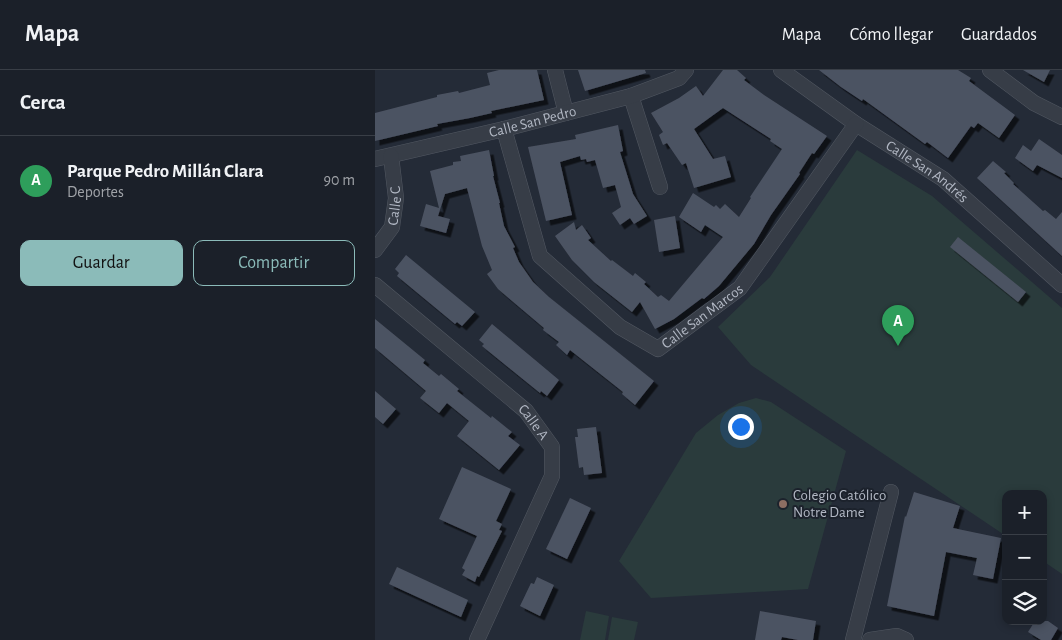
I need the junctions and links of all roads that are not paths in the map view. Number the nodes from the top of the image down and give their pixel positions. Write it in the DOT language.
graph roads {
  1 [pos="555,70"];
  2 [pos="686,70"];
  3 [pos="781,70"];
  4 [pos="990,70"];
  5 [pos="631,96"];
  6 [pos="567,113"];
  7 [pos="1062,117"];
  8 [pos="856,124"];
  9 [pos="504,129"];
  10 [pos="391,156"];
  11 [pos="375,159"];
  12 [pos="660,187"];
  13 [pos="375,250"];
  14 [pos="375,285"];
  15 [pos="1062,285"];
  16 [pos="891,492"];
  17 [pos="477,640"];
  18 [pos="853,640"];
  19 [pos="870,640"];
  20 [pos="906,640"];
  1 -- 6 [label="street"];
  2 -- 5 [label="street, Calle San Pedro"];
  3 -- 8 [label="street, Calle San Andrés"];
  4 -- 7 [label="street"];
  5 -- 6 [label="street, Calle San Pedro"];
  5 -- 12 [label="street"];
  6 -- 9 [label="street, Calle San Pedro"];
  8 -- 9 [label="street, Calle San Marcos"];
  8 -- 15 [label="street, Calle San Andrés"];
  9 -- 10 [label="street, Calle San Pedro"];
  10 -- 11 [label="street, Calle San Pedro"];
  10 -- 13 [label="street, Calle C"];
  14 -- 17 [label="street, Calle A"];
  16 -- 18 [label="street"];
  19 -- 20 [label="street"];
}
